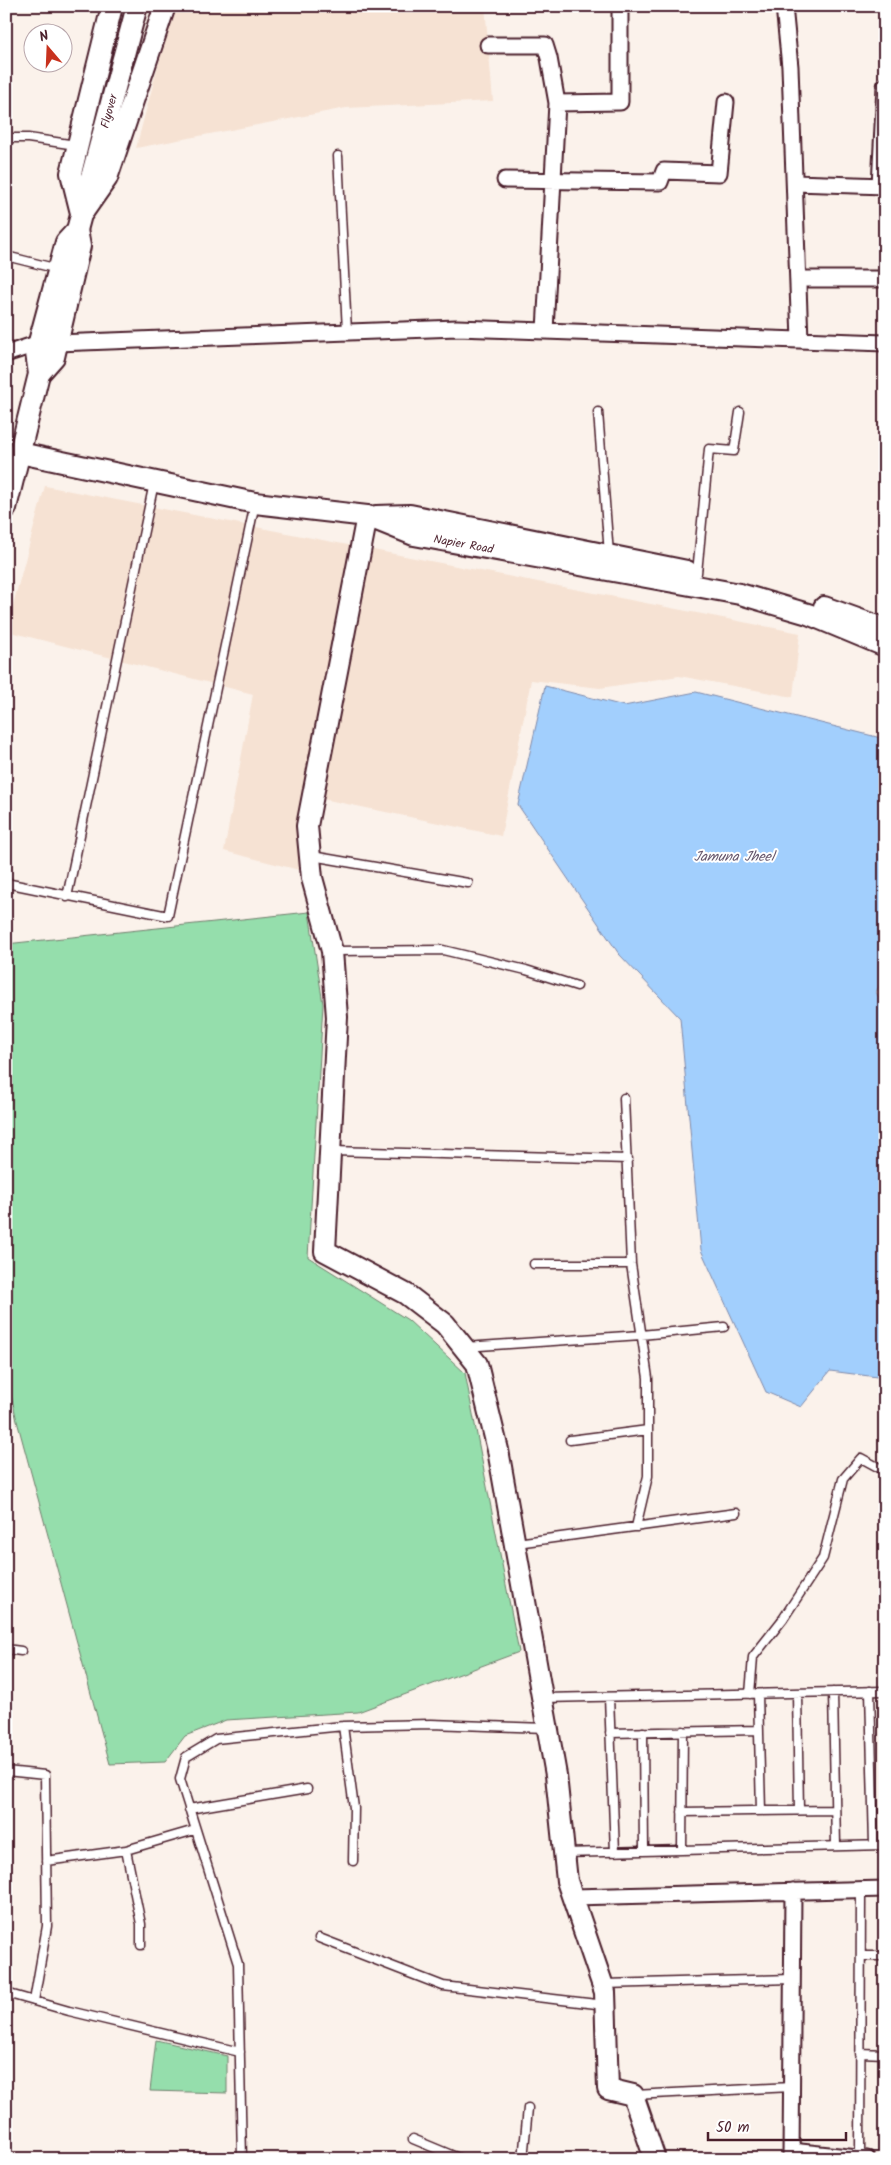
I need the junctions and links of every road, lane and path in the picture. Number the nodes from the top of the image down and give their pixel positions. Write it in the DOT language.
graph roads {
  1 [pos="112,6"];
  2 [pos="137,6"];
  3 [pos="164,6"];
  4 [pos="620,6"];
  5 [pos="784,6"];
  6 [pos="488,45"];
  7 [pos="885,86"];
  8 [pos="726,102"];
  9 [pos="557,103"];
  10 [pos="6,138"];
  11 [pos="78,145"];
  12 [pos="338,156"];
  13 [pos="505,180"];
  14 [pos="552,181"];
  15 [pos="794,183"];
  16 [pos="882,186"];
  17 [pos="79,223"];
  18 [pos="6,256"];
  19 [pos="59,270"];
  20 [pos="798,279"];
  21 [pos="885,279"];
  22 [pos="59,301"];
  23 [pos="347,331"];
  24 [pos="545,331"];
  25 [pos="800,340"];
  26 [pos="48,343"];
  27 [pos="885,343"];
  28 [pos="6,354"];
  29 [pos="598,412"];
  30 [pos="740,412"];
  31 [pos="29,455"];
  32 [pos="154,482"];
  33 [pos="255,504"];
  34 [pos="6,508"];
  35 [pos="367,516"];
  36 [pos="609,556"];
  37 [pos="697,573"];
  38 [pos="885,629"];
  39 [pos="885,646"];
  40 [pos="310,856"];
  41 [pos="6,883"];
  42 [pos="468,883"];
  43 [pos="67,897"];
  44 [pos="332,951"];
  45 [pos="577,986"];
  46 [pos="624,1098"];
  47 [pos="330,1151"];
  48 [pos="628,1158"];
  49 [pos="534,1264"];
  50 [pos="631,1264"];
  51 [pos="724,1327"];
  52 [pos="641,1336"];
  53 [pos="463,1347"];
  54 [pos="648,1430"];
  55 [pos="570,1440"];
  56 [pos="885,1471"];
  57 [pos="736,1514"];
  58 [pos="636,1527"];
  59 [pos="515,1543"];
  60 [pos="6,1649"];
  61 [pos="21,1651"];
  62 [pos="885,1690"];
  63 [pos="870,1691"];
  64 [pos="833,1692"];
  65 [pos="797,1693"];
  66 [pos="754,1694"];
  67 [pos="609,1697"];
  68 [pos="542,1698"];
  69 [pos="343,1726"];
  70 [pos="548,1728"];
  71 [pos="759,1730"];
  72 [pos="683,1731"];
  73 [pos="642,1732"];
  74 [pos="610,1733"];
  75 [pos="6,1771"];
  76 [pos="306,1789"];
  77 [pos="189,1810"];
  78 [pos="799,1810"];
  79 [pos="835,1810"];
  80 [pos="761,1811"];
  81 [pos="682,1812"];
  82 [pos="195,1830"];
  83 [pos="874,1845"];
  84 [pos="885,1845"];
  85 [pos="836,1846"];
  86 [pos="126,1850"];
  87 [pos="682,1850"];
  88 [pos="644,1851"];
  89 [pos="615,1852"];
  90 [pos="564,1853"];
  91 [pos="46,1861"];
  92 [pos="353,1861"];
  93 [pos="885,1889"];
  94 [pos="861,1890"];
  95 [pos="793,1892"];
  96 [pos="573,1897"];
  97 [pos="319,1938"];
  98 [pos="141,1945"];
  99 [pos="861,1956"];
  100 [pos="885,1956"];
  101 [pos="792,1979"];
  102 [pos="602,1984"];
  103 [pos="6,1994"];
  104 [pos="34,2001"];
  105 [pos="605,2005"];
  106 [pos="240,2052"];
  107 [pos="860,2053"];
  108 [pos="885,2054"];
  109 [pos="792,2087"];
  110 [pos="633,2095"];
  111 [pos="528,2108"];
  112 [pos="413,2139"];
  113 [pos="791,2155"];
  114 [pos="860,2158"];
  115 [pos="242,2159"];
  116 [pos="461,2159"];
  117 [pos="523,2159"];
  118 [pos="654,2159"];
  119 [pos="867,2159"];
  1 -- 11 [label="main road"];
  2 -- 17 [label="main road, Flyover"];
  3 -- 17 [label="main road"];
  4 -- 9 [label="street"];
  5 -- 15 [label="street"];
  6 -- 9 [label="street"];
  7 -- 16 [label="street"];
  8 -- 14 [label="street"];
  9 -- 14 [label="street"];
  10 -- 11 [label="lane"];
  11 -- 17 [label="main road"];
  12 -- 23 [label="lane"];
  13 -- 14 [label="street"];
  14 -- 24 [label="street"];
  15 -- 16 [label="street"];
  15 -- 20 [label="street"];
  17 -- 19 [label="main road"];
  17 -- 22 [label="main road"];
  18 -- 19 [label="lane"];
  19 -- 22 [label="main road"];
  20 -- 21 [label="street"];
  20 -- 25 [label="street"];
  22 -- 26 [label="main road"];
  23 -- 24 [label="street"];
  23 -- 26 [label="street"];
  24 -- 25 [label="street"];
  25 -- 27 [label="street"];
  26 -- 28 [label="street"];
  26 -- 31 [label="main road"];
  29 -- 36 [label="lane"];
  30 -- 37 [label="lane"];
  31 -- 32 [label="main road, Napier Road"];
  31 -- 34 [label="main road"];
  32 -- 33 [label="main road, Napier Road"];
  32 -- 43 [label="lane"];
  33 -- 35 [label="main road, Napier Road"];
  33 -- 43 [label="lane"];
  35 -- 36 [label="main road"];
  35 -- 39 [label="main road, Napier Road"];
  35 -- 40 [label="main road"];
  36 -- 37 [label="main road"];
  37 -- 38 [label="main road"];
  40 -- 42 [label="lane"];
  40 -- 44 [label="main road"];
  41 -- 43 [label="lane"];
  44 -- 45 [label="lane"];
  44 -- 47 [label="main road"];
  46 -- 48 [label="lane"];
  47 -- 48 [label="lane"];
  47 -- 53 [label="main road"];
  48 -- 50 [label="lane"];
  49 -- 50 [label="lane"];
  50 -- 52 [label="lane"];
  51 -- 52 [label="lane"];
  52 -- 53 [label="lane"];
  52 -- 54 [label="lane"];
  53 -- 59 [label="main road"];
  54 -- 55 [label="lane"];
  54 -- 58 [label="lane"];
  56 -- 66 [label="lane"];
  57 -- 58 [label="lane"];
  58 -- 59 [label="lane"];
  59 -- 68 [label="main road"];
  60 -- 61 [label="lane"];
  62 -- 63 [label="lane"];
  63 -- 64 [label="lane"];
  63 -- 83 [label="lane"];
  64 -- 65 [label="lane"];
  64 -- 79 [label="lane"];
  65 -- 66 [label="lane"];
  65 -- 78 [label="lane"];
  66 -- 67 [label="lane"];
  66 -- 71 [label="lane"];
  67 -- 68 [label="lane"];
  67 -- 74 [label="lane"];
  68 -- 70 [label="main road"];
  69 -- 70 [label="lane"];
  69 -- 77 [label="lane"];
  69 -- 92 [label="lane"];
  70 -- 90 [label="main road"];
  71 -- 72 [label="lane"];
  71 -- 80 [label="lane"];
  72 -- 73 [label="lane"];
  72 -- 81 [label="lane"];
  73 -- 74 [label="lane"];
  73 -- 88 [label="lane"];
  74 -- 89 [label="lane"];
  75 -- 91 [label="lane"];
  76 -- 77 [label="lane"];
  77 -- 82 [label="lane"];
  78 -- 79 [label="lane"];
  78 -- 80 [label="lane"];
  79 -- 85 [label="lane"];
  80 -- 81 [label="lane"];
  81 -- 87 [label="lane"];
  82 -- 86 [label="lane"];
  82 -- 106 [label="lane"];
  83 -- 84 [label="lane"];
  83 -- 85 [label="lane"];
  85 -- 87 [label="lane"];
  86 -- 91 [label="lane"];
  86 -- 98 [label="lane"];
  87 -- 88 [label="lane"];
  88 -- 89 [label="lane"];
  89 -- 90 [label="lane"];
  90 -- 96 [label="main road"];
  91 -- 104 [label="lane"];
  93 -- 94 [label="street"];
  94 -- 95 [label="street"];
  94 -- 99 [label="lane"];
  95 -- 96 [label="street"];
  95 -- 101 [label="street"];
  96 -- 102 [label="main road"];
  97 -- 105 [label="lane"];
  99 -- 100 [label="lane"];
  99 -- 107 [label="lane"];
  101 -- 102 [label="lane"];
  101 -- 109 [label="street"];
  102 -- 105 [label="main road"];
  103 -- 104 [label="lane"];
  104 -- 106 [label="lane"];
  105 -- 110 [label="main road"];
  106 -- 115 [label="lane"];
  107 -- 108 [label="lane"];
  107 -- 114 [label="lane"];
  109 -- 110 [label="lane"];
  109 -- 113 [label="street"];
  110 -- 118 [label="main road"];
  111 -- 117 [label="lane"];
  112 -- 116 [label="lane"];
  113 -- 114 [label="street"];
  114 -- 119 [label="street"];
}
